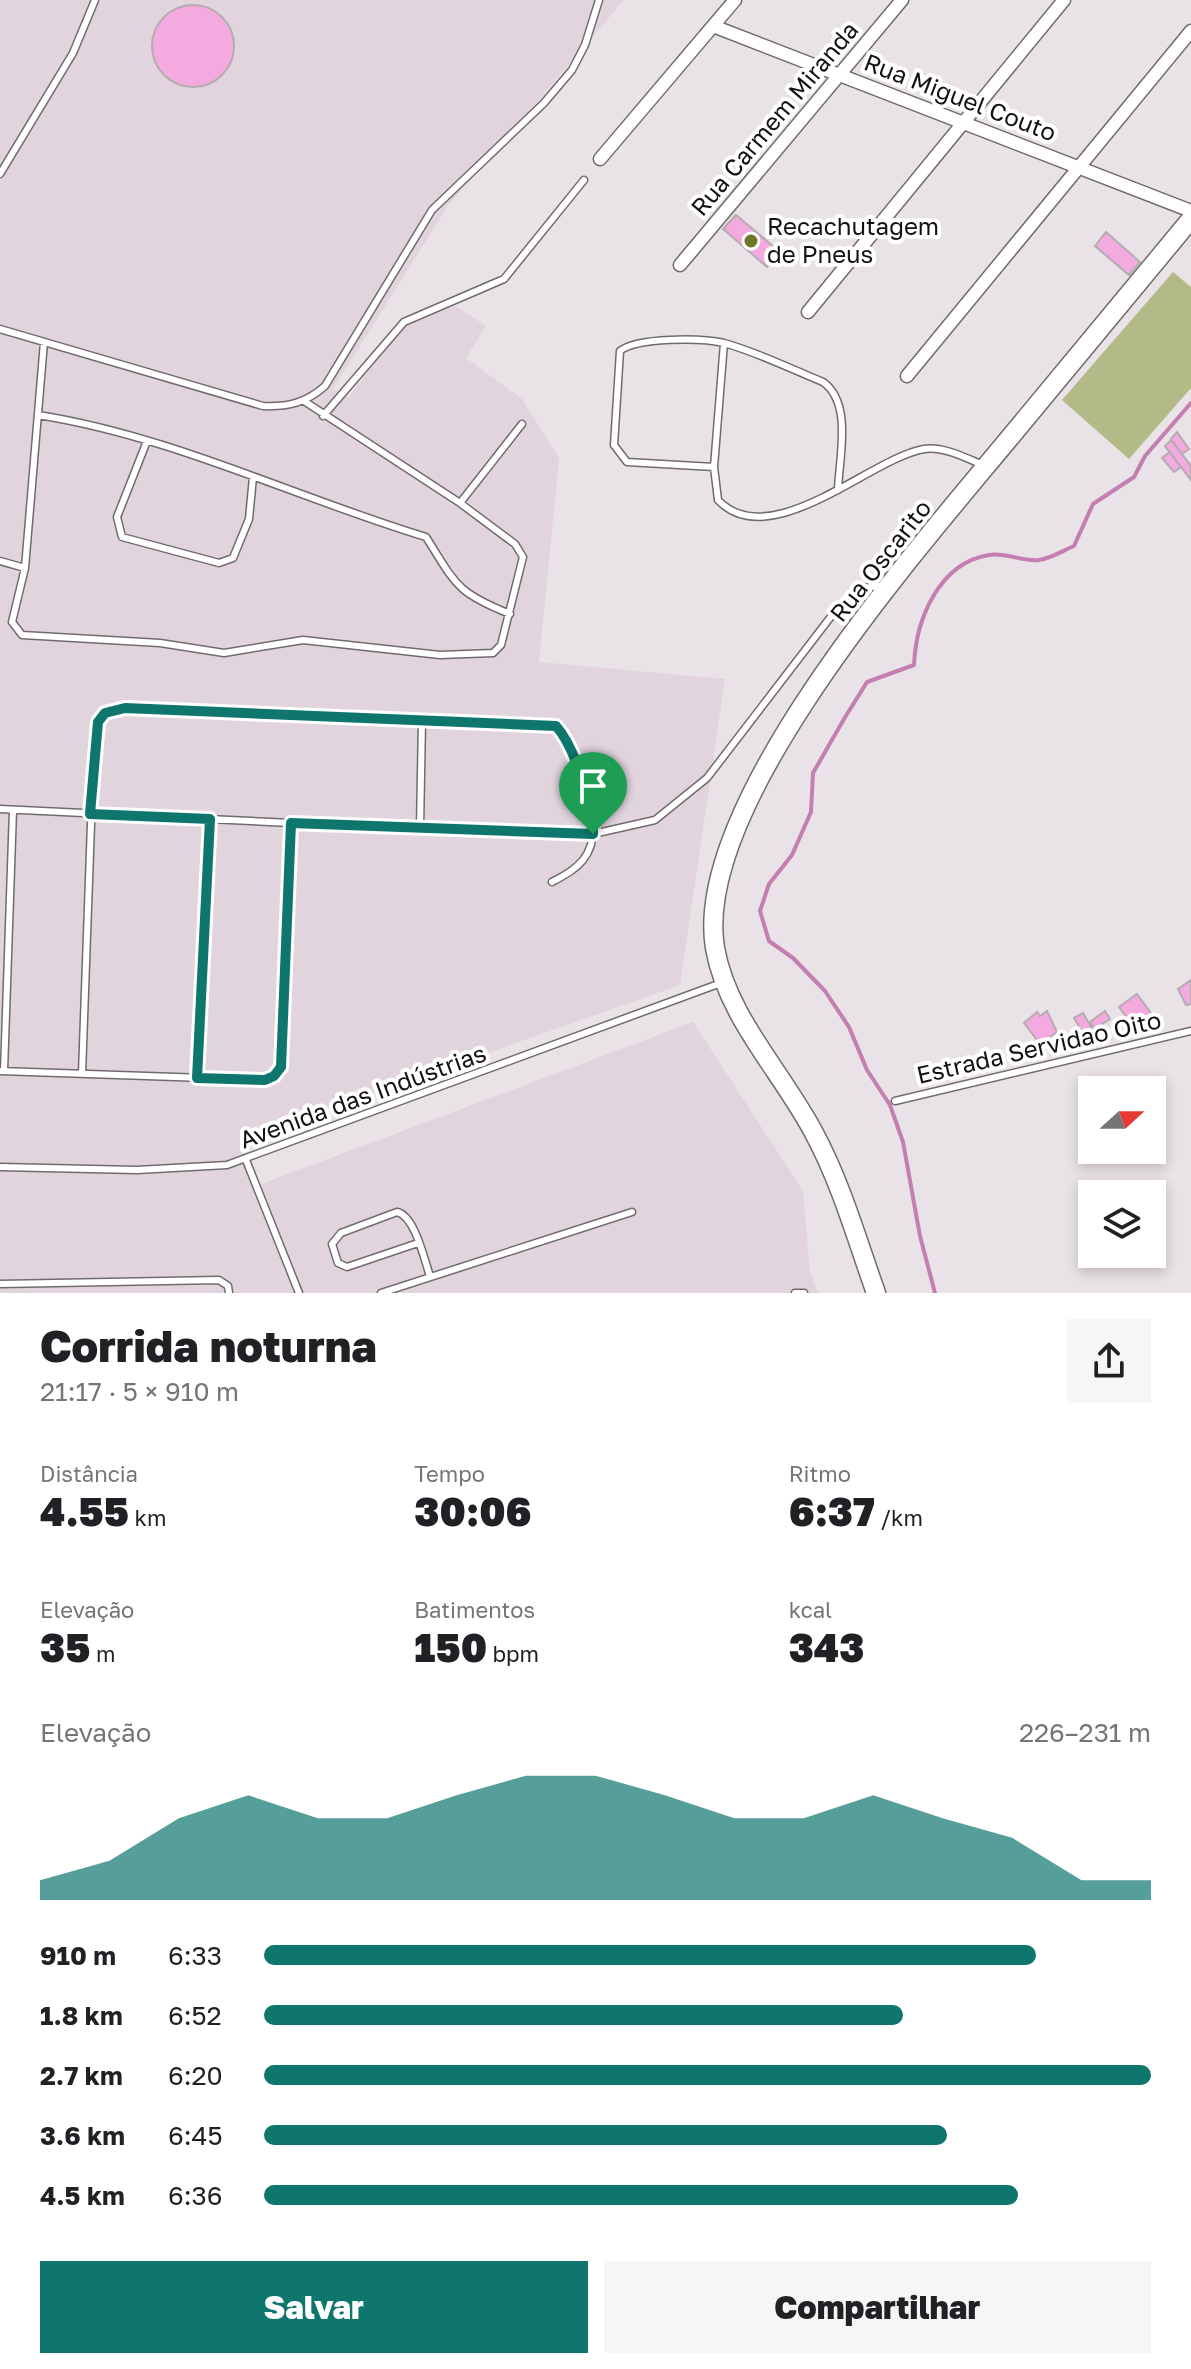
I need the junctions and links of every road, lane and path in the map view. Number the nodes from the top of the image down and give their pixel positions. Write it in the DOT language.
graph roads {
  1 [pos="95,0"];
  2 [pos="599,0"];
  3 [pos="735,0"];
  4 [pos="902,0"];
  5 [pos="1064,0"];
  6 [pos="713,26"];
  7 [pos="1191,31"];
  8 [pos="841,76"];
  9 [pos="962,123"];
  10 [pos="600,159"];
  11 [pos="1079,168"];
  12 [pos="0,174"];
  13 [pos="584,180"];
  14 [pos="1191,211"];
  15 [pos="1191,219"];
  16 [pos="680,265"];
  17 [pos="808,312"];
  18 [pos="0,329"];
  19 [pos="44,342"];
  20 [pos="724,343"];
  21 [pos="907,376"];
  22 [pos="304,401"];
  23 [pos="38,415"];
  24 [pos="323,416"];
  25 [pos="522,424"];
  26 [pos="147,441"];
  27 [pos="986,466"];
  28 [pos="714,467"];
  29 [pos="253,477"];
  30 [pos="838,490"];
  31 [pos="460,503"];
  32 [pos="0,561"];
  33 [pos="25,568"];
  34 [pos="891,583"];
  35 [pos="510,614"];
  36 [pos="422,721"];
  37 [pos="0,809"];
  38 [pos="13,810"];
  39 [pos="90,814"];
  40 [pos="210,819"];
  41 [pos="291,823"];
  42 [pos="420,828"];
  43 [pos="593,834"];
  44 [pos="552,882"];
  45 [pos="724,982"];
  46 [pos="1191,1031"];
  47 [pos="2,1071"];
  48 [pos="82,1074"];
  49 [pos="197,1078"];
  50 [pos="895,1101"];
  51 [pos="246,1160"];
  52 [pos="0,1167"];
  53 [pos="632,1212"];
  54 [pos="418,1243"];
  55 [pos="430,1276"];
  56 [pos="0,1284"];
  57 [pos="229,1293"];
  58 [pos="299,1293"];
  59 [pos="381,1293"];
  60 [pos="795,1293"];
  61 [pos="804,1293"];
  62 [pos="876,1293"];
  1 -- 12 [label="lane"];
  2 -- 22 [label="lane"];
  3 -- 6 [label="street"];
  4 -- 8 [label="street, Rua Carmem Miranda"];
  5 -- 9 [label="street"];
  6 -- 8 [label="street, Rua Miguel Couto"];
  6 -- 10 [label="street"];
  7 -- 11 [label="street"];
  8 -- 9 [label="street, Rua Miguel Couto"];
  8 -- 16 [label="street, Rua Carmem Miranda"];
  9 -- 11 [label="street, Rua Miguel Couto"];
  9 -- 17 [label="street"];
  11 -- 14 [label="street, Rua Miguel Couto"];
  11 -- 21 [label="street"];
  13 -- 24 [label="lane"];
  15 -- 27 [label="main road, Rua Oscarito"];
  18 -- 19 [label="lane"];
  19 -- 22 [label="lane"];
  19 -- 23 [label="lane"];
  20 -- 28 [label="lane"];
  20 -- 28 [label="lane"];
  20 -- 30 [label="lane"];
  22 -- 24 [label="lane"];
  23 -- 26 [label="lane"];
  23 -- 33 [label="lane"];
  24 -- 31 [label="lane"];
  25 -- 31 [label="lane"];
  26 -- 29 [label="lane"];
  26 -- 29 [label="lane"];
  27 -- 30 [label="lane"];
  27 -- 34 [label="main road, Rua Oscarito"];
  28 -- 30 [label="lane"];
  29 -- 35 [label="lane"];
  31 -- 35 [label="lane"];
  32 -- 33 [label="lane"];
  33 -- 35 [label="lane"];
  34 -- 43 [label="lane"];
  34 -- 45 [label="main road, Rua Oscarito"];
  36 -- 39 [label="lane"];
  36 -- 42 [label="lane"];
  36 -- 43 [label="lane"];
  37 -- 38 [label="lane"];
  38 -- 39 [label="lane"];
  38 -- 47 [label="lane"];
  39 -- 40 [label="lane"];
  39 -- 48 [label="lane"];
  40 -- 41 [label="lane"];
  40 -- 49 [label="lane"];
  41 -- 42 [label="lane"];
  41 -- 49 [label="lane"];
  42 -- 43 [label="lane"];
  43 -- 44 [label="lane"];
  45 -- 51 [label="lane, Avenida das Indústrias"];
  45 -- 62 [label="main road, Rua Oscarito"];
  46 -- 50 [label="lane, Estrada Servidao Oito"];
  47 -- 48 [label="lane"];
  48 -- 49 [label="lane"];
  51 -- 52 [label="lane, Avenida das Indústrias"];
  51 -- 58 [label="lane"];
  53 -- 55 [label="lane"];
  54 -- 54 [label="lane"];
  54 -- 55 [label="lane"];
  55 -- 59 [label="lane"];
  56 -- 57 [label="lane"];
  60 -- 61 [label="lane"];
}
